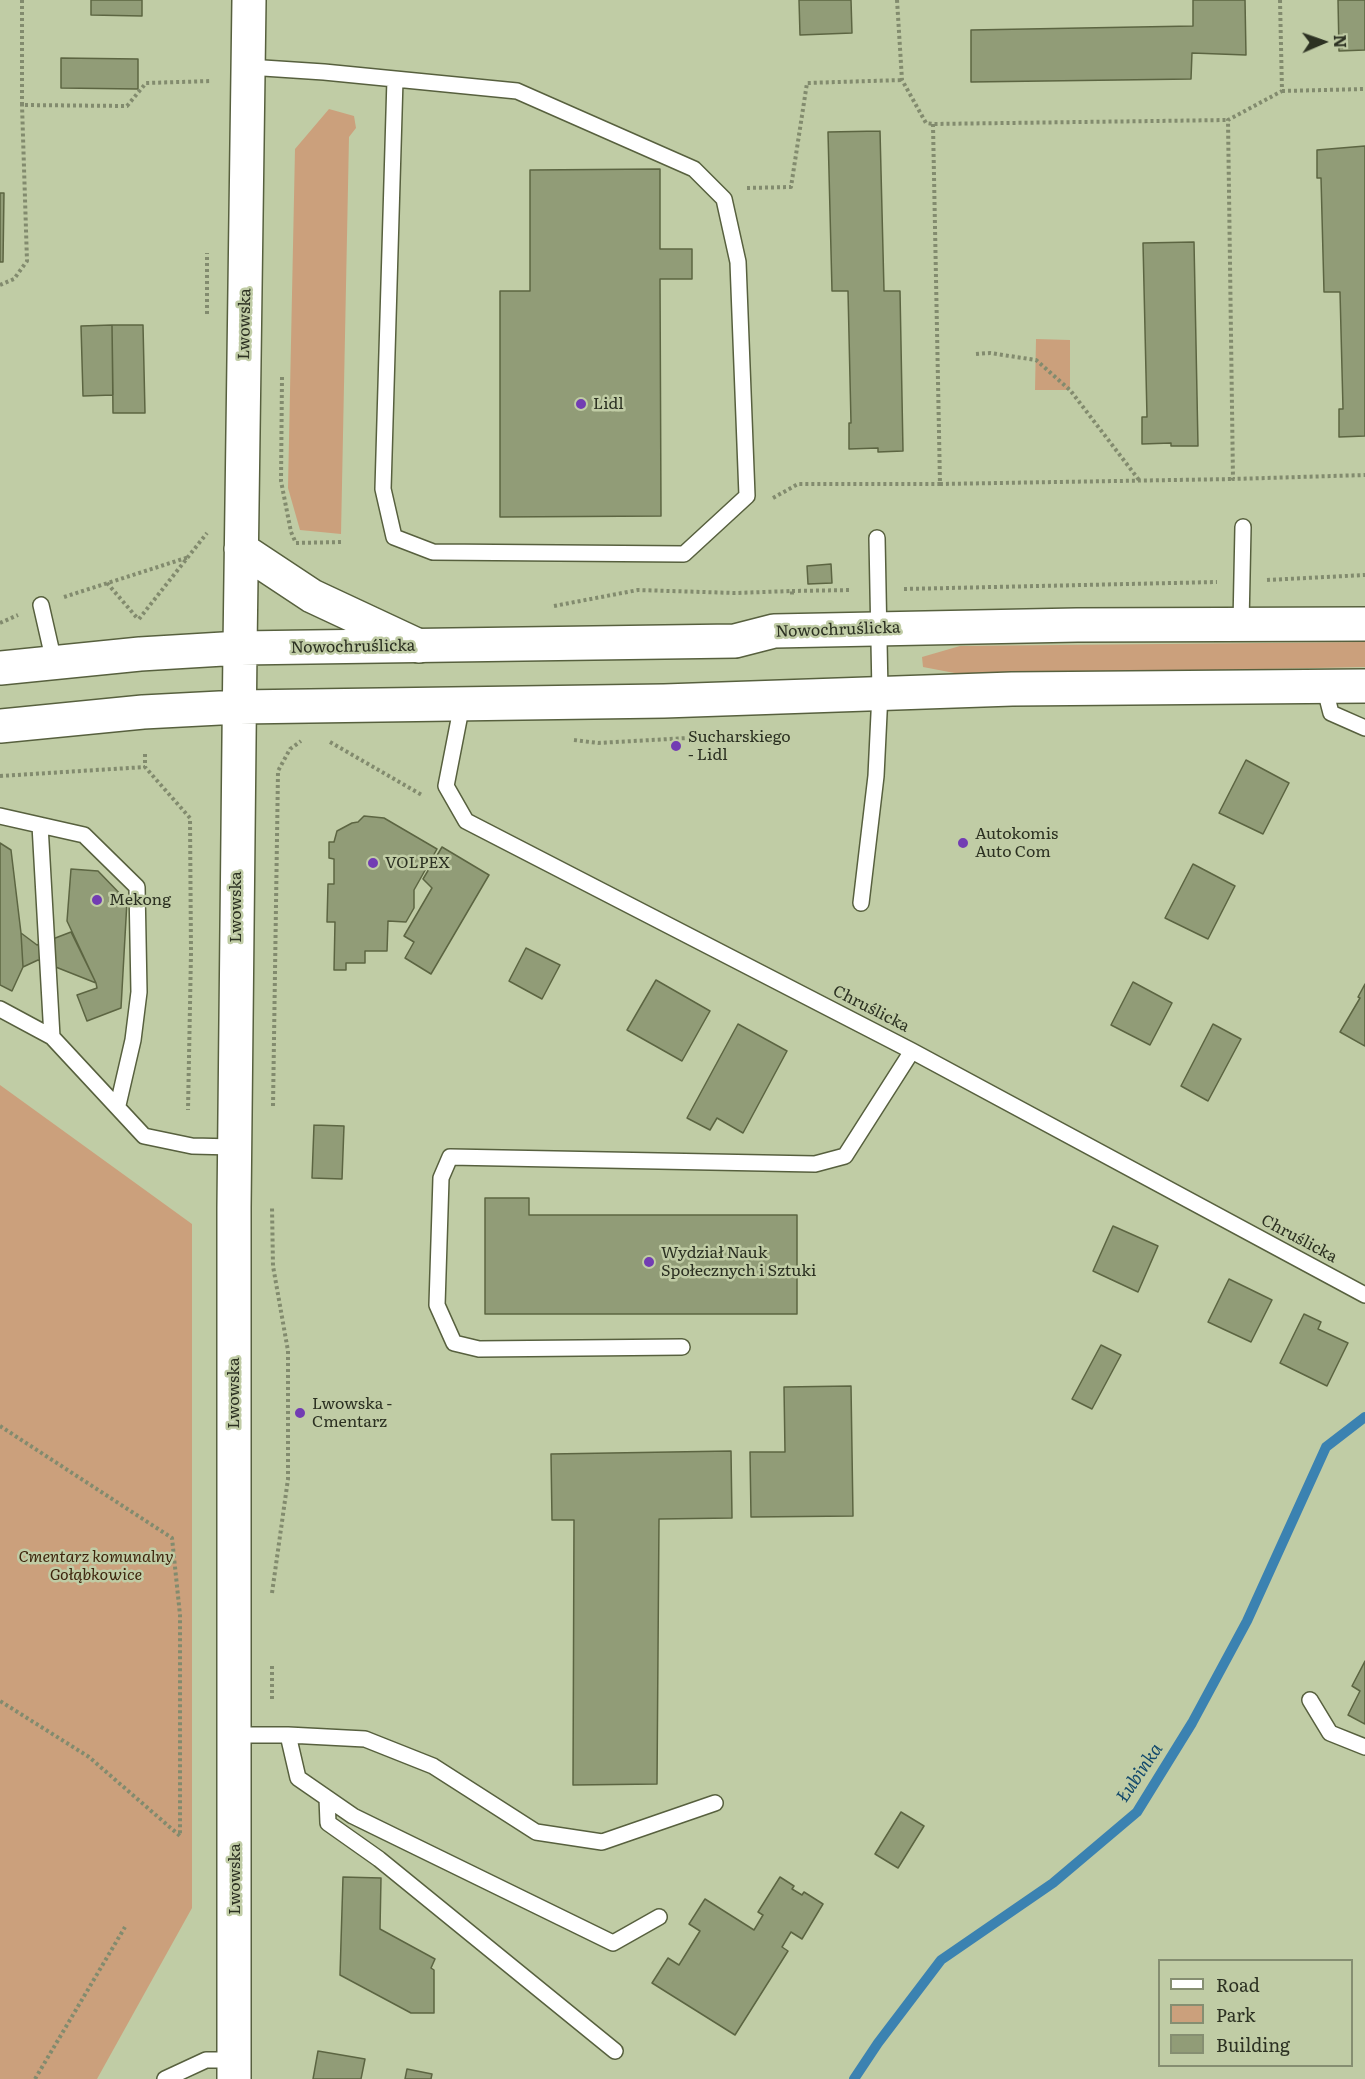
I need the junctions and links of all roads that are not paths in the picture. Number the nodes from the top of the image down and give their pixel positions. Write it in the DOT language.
graph roads {
  1 [pos="249,0"];
  2 [pos="248,67"];
  3 [pos="395,79"];
  4 [pos="1243,528"];
  5 [pos="877,538"];
  6 [pos="228,541"];
  7 [pos="41,605"];
  8 [pos="1241,624"];
  9 [pos="1365,624"];
  10 [pos="879,628"];
  11 [pos="419,646"];
  12 [pos="240,648"];
  13 [pos="54,662"];
  14 [pos="0,668"];
  15 [pos="1324,686"];
  16 [pos="1365,686"];
  17 [pos="880,693"];
  18 [pos="462,704"];
  19 [pos="239,707"];
  20 [pos="0,726"];
  21 [pos="1365,728"];
  22 [pos="0,816"];
  23 [pos="40,825"];
  24 [pos="861,903"];
  25 [pos="0,1009"];
  26 [pos="52,1037"];
  27 [pos="912,1051"];
  28 [pos="117,1106"];
  29 [pos="234,1147"];
  30 [pos="1365,1295"];
  31 [pos="682,1347"];
  32 [pos="1310,1700"];
  33 [pos="235,1734"];
  34 [pos="288,1735"];
  35 [pos="1365,1747"];
  36 [pos="327,1798"];
  37 [pos="715,1803"];
  38 [pos="659,1917"];
  39 [pos="615,2051"];
  40 [pos="234,2070"];
  41 [pos="165,2079"];
  1 -- 2 [label="main road, Lwowska"];
  2 -- 3 [label="lane"];
  2 -- 6 [label="main road, Lwowska"];
  3 -- 3 [label="lane"];
  4 -- 8 [label="lane"];
  5 -- 10 [label="lane"];
  6 -- 11 [label="main road"];
  6 -- 12 [label="main road, Lwowska"];
  7 -- 13 [label="lane"];
  8 -- 9 [label="main road, Nowochruślicka"];
  8 -- 10 [label="main road, Nowochruślicka"];
  10 -- 11 [label="main road, Nowochruślicka"];
  10 -- 17 [label="lane"];
  11 -- 12 [label="main road, Nowochruślicka"];
  12 -- 13 [label="main road, Nowochruślicka"];
  12 -- 19 [label="main road, Lwowska"];
  13 -- 14 [label="main road, Nowochruślicka"];
  15 -- 16 [label="main road"];
  15 -- 17 [label="main road"];
  15 -- 21 [label="lane"];
  17 -- 18 [label="main road"];
  17 -- 24 [label="lane"];
  18 -- 19 [label="main road"];
  18 -- 27 [label="lane, Chruślicka"];
  19 -- 20 [label="main road"];
  19 -- 29 [label="main road, Lwowska"];
  22 -- 23 [label="lane"];
  23 -- 26 [label="lane"];
  23 -- 28 [label="lane"];
  25 -- 26 [label="lane"];
  26 -- 28 [label="lane"];
  27 -- 30 [label="lane, Chruślicka"];
  27 -- 31 [label="lane"];
  28 -- 29 [label="lane"];
  29 -- 33 [label="main road, Lwowska"];
  32 -- 35 [label="lane"];
  33 -- 34 [label="lane"];
  33 -- 40 [label="main road, Lwowska"];
  34 -- 36 [label="lane"];
  34 -- 37 [label="lane"];
  36 -- 38 [label="lane"];
  36 -- 39 [label="lane"];
  40 -- 41 [label="lane"];
}
